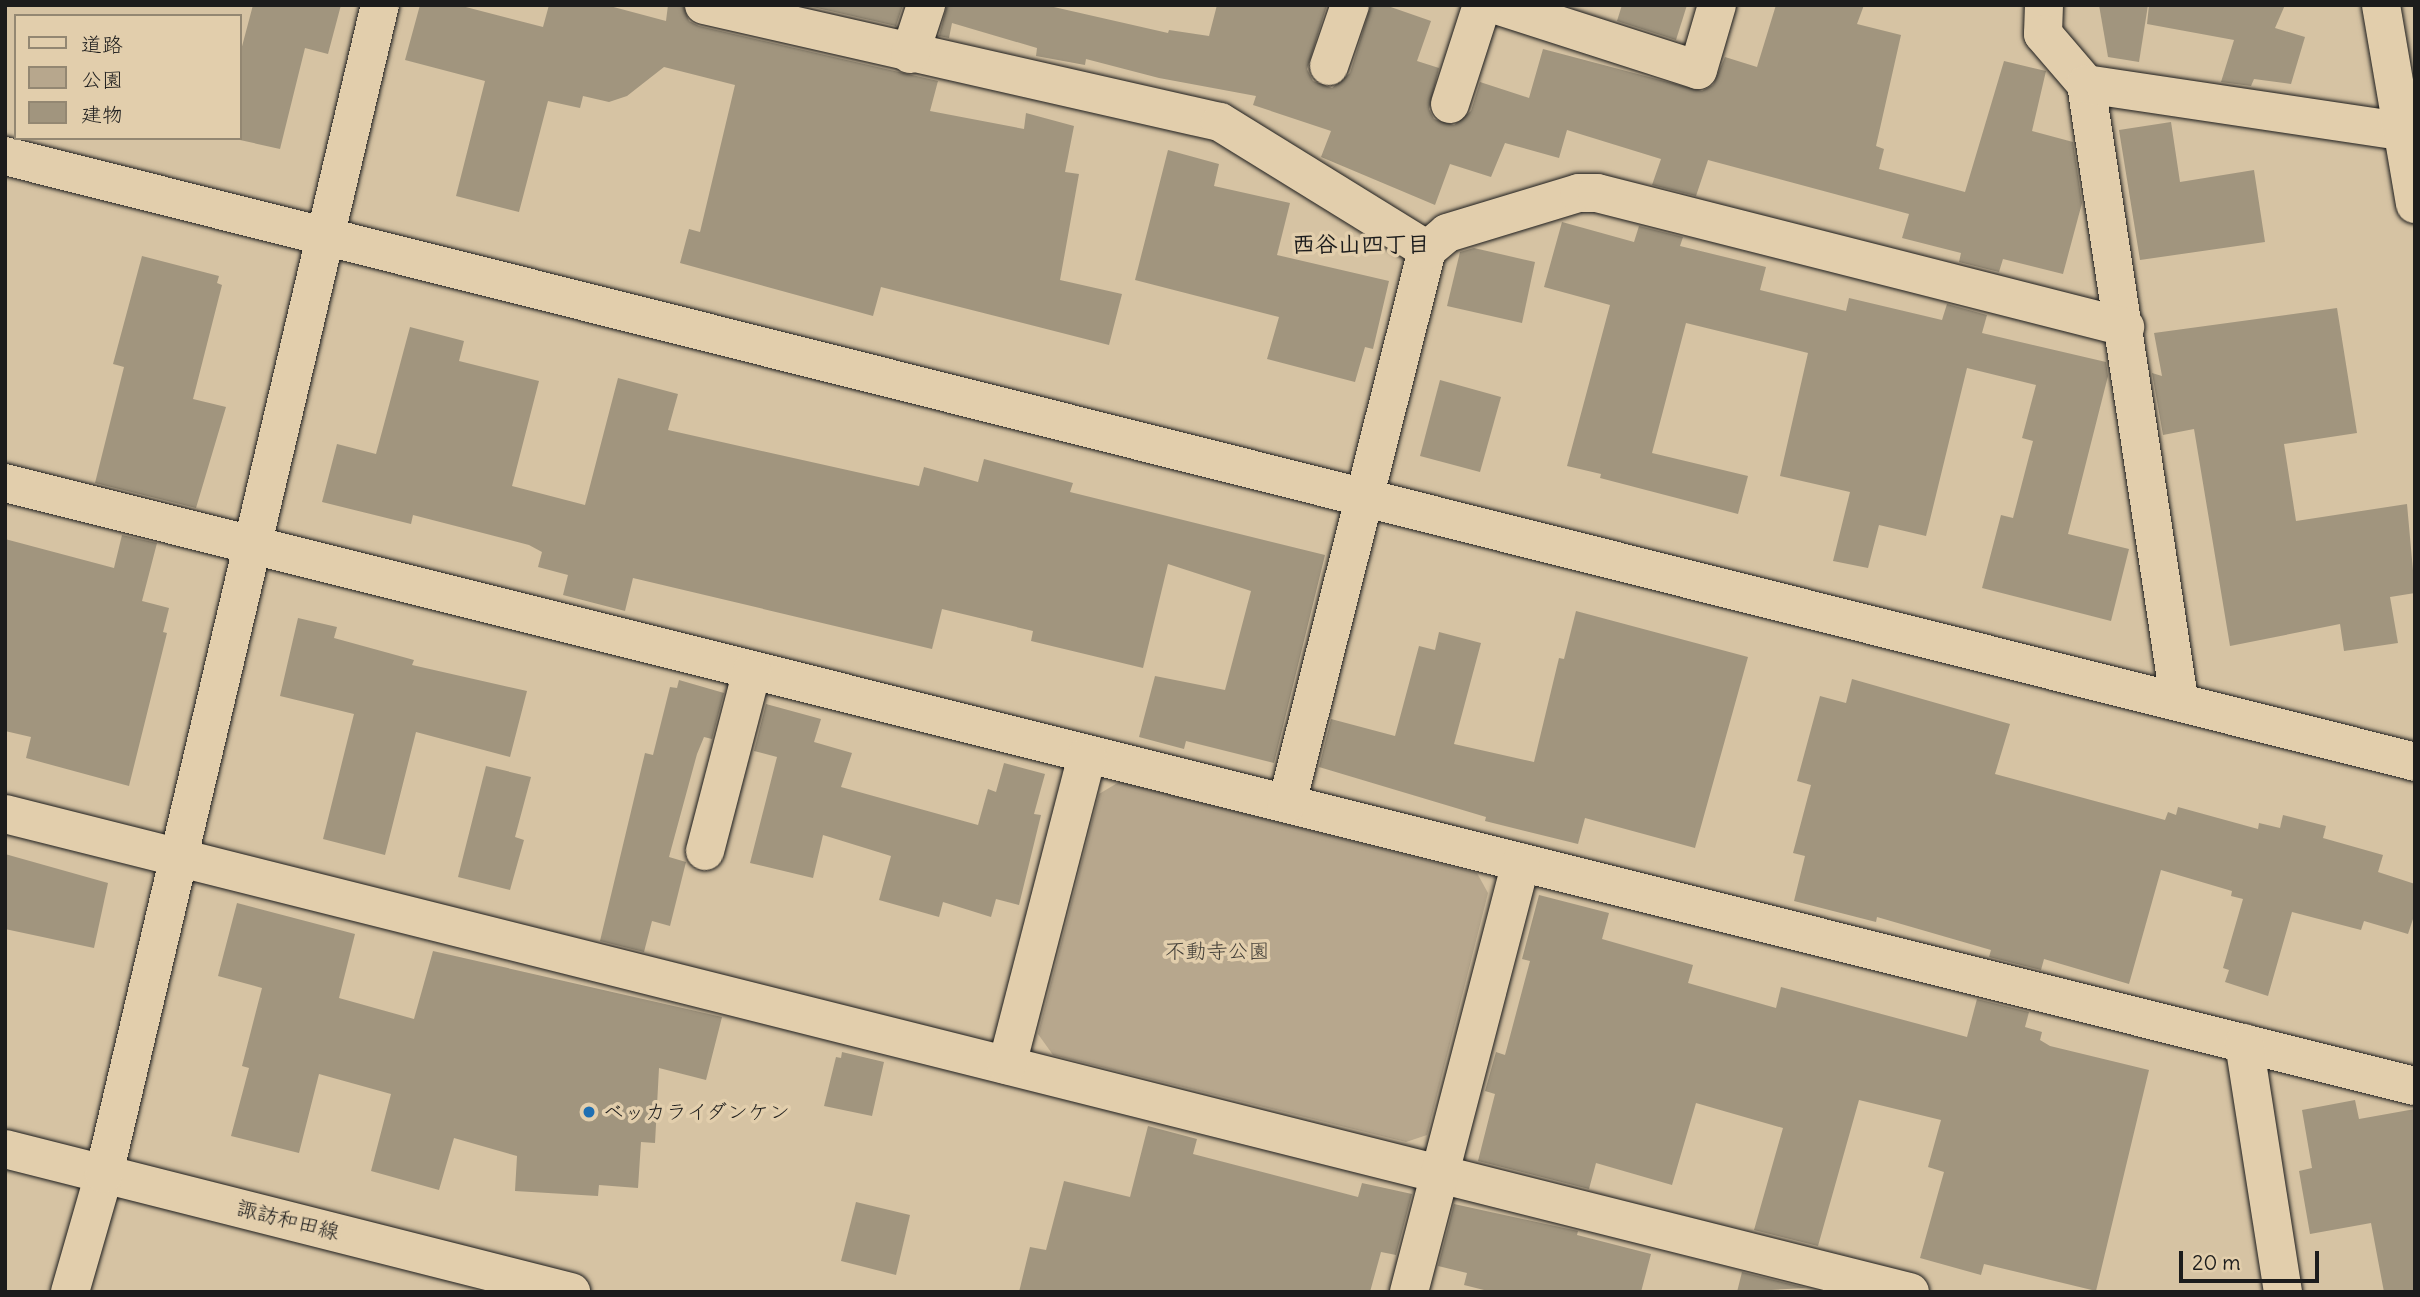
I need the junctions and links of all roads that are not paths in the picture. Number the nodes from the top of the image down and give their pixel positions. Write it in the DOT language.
graph roads {
  1 [pos="380,5"];
  2 [pos="704,5"];
  3 [pos="926,5"];
  4 [pos="1350,5"];
  5 [pos="1482,5"];
  6 [pos="1496,5"];
  7 [pos="1717,5"];
  8 [pos="2045,5"];
  9 [pos="2381,5"];
  10 [pos="910,54"];
  11 [pos="1329,66"];
  12 [pos="2085,84"];
  13 [pos="1450,104"];
  14 [pos="2402,131"];
  15 [pos="5,156"];
  16 [pos="2415,204"];
  17 [pos="328,236"];
  18 [pos="1427,250"];
  19 [pos="2125,327"];
  20 [pos="5,483"];
  21 [pos="1363,498"];
  22 [pos="254,545"];
  23 [pos="752,671"];
  24 [pos="2179,699"];
  25 [pos="1087,755"];
  26 [pos="2415,762"];
  27 [pos="1287,803"];
  28 [pos="5,814"];
  29 [pos="705,851"];
  30 [pos="180,857"];
  31 [pos="1521,862"];
  32 [pos="2244,1043"];
  33 [pos="1007,1065"];
  34 [pos="2415,1086"];
  35 [pos="5,1149"];
  36 [pos="104,1174"];
  37 [pos="1440,1174"];
  38 [pos="70,1292"];
  39 [pos="571,1292"];
  40 [pos="1409,1292"];
  41 [pos="1910,1292"];
  42 [pos="2283,1292"];
  1 -- 17 [label="street"];
  2 -- 10 [label="street"];
  3 -- 10 [label="street"];
  4 -- 11 [label="street"];
  5 -- 13 [label="street"];
  6 -- 7 [label="street"];
  8 -- 12 [label="street"];
  9 -- 14 [label="street"];
  10 -- 18 [label="street"];
  12 -- 14 [label="street"];
  12 -- 19 [label="street"];
  14 -- 16 [label="street"];
  15 -- 17 [label="street"];
  17 -- 21 [label="street"];
  17 -- 22 [label="street"];
  18 -- 19 [label="street"];
  18 -- 21 [label="street"];
  19 -- 24 [label="street"];
  20 -- 22 [label="street"];
  21 -- 24 [label="street"];
  21 -- 27 [label="street"];
  22 -- 23 [label="street"];
  22 -- 30 [label="street"];
  23 -- 25 [label="street"];
  23 -- 29 [label="street"];
  24 -- 26 [label="street"];
  25 -- 27 [label="street"];
  25 -- 33 [label="street"];
  27 -- 31 [label="street"];
  28 -- 30 [label="street"];
  30 -- 33 [label="street"];
  30 -- 36 [label="street"];
  31 -- 32 [label="street"];
  31 -- 37 [label="street"];
  32 -- 34 [label="street"];
  32 -- 42 [label="street"];
  33 -- 37 [label="street"];
  35 -- 36 [label="street, 諏訪和田線"];
  36 -- 38 [label="street"];
  36 -- 39 [label="street, 諏訪和田線"];
  37 -- 40 [label="street"];
  37 -- 41 [label="street"];
}
